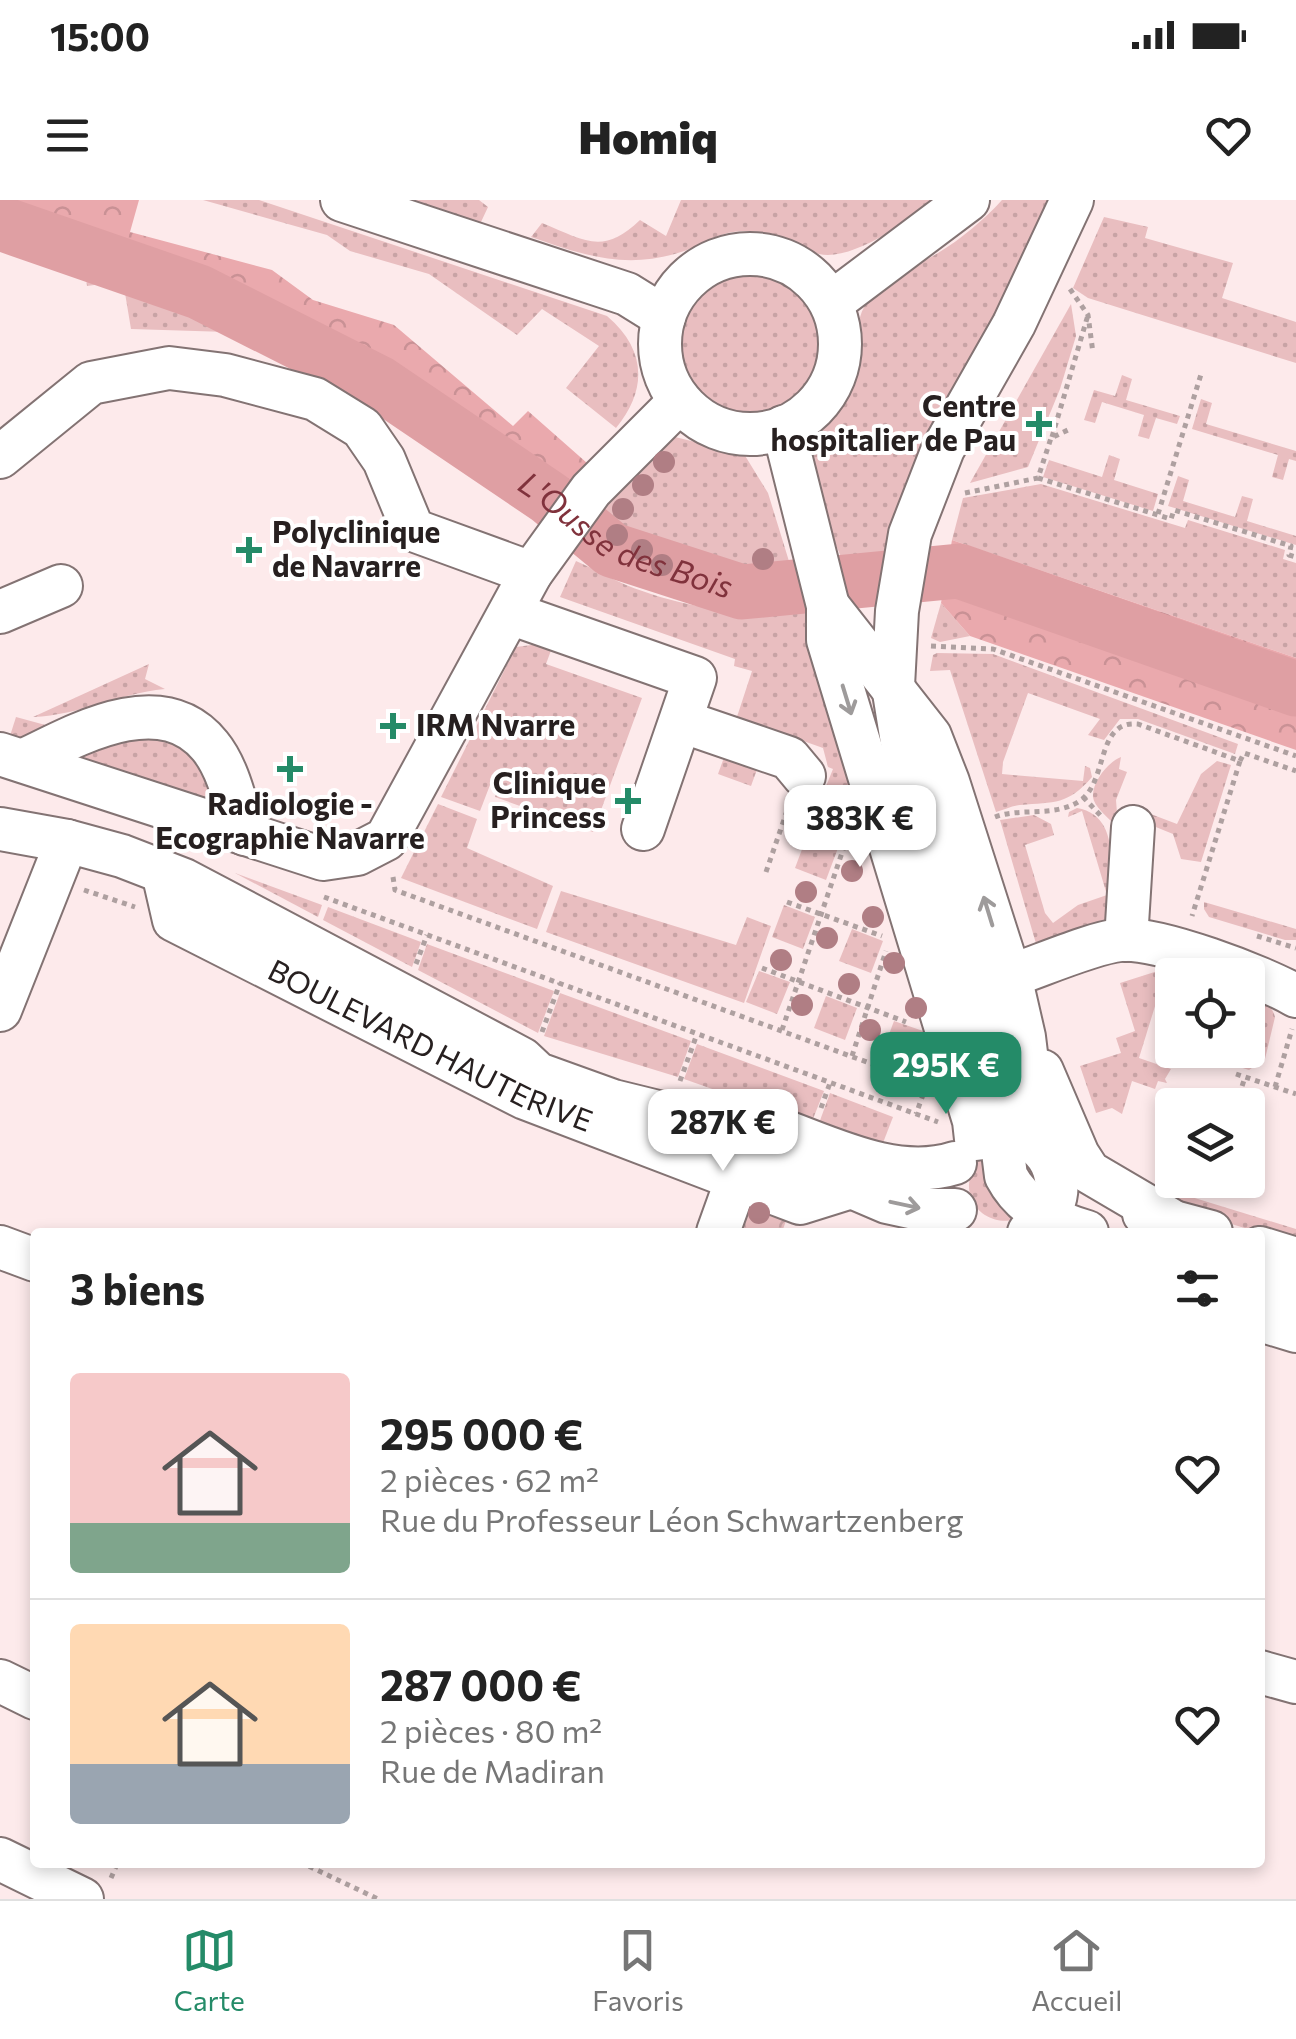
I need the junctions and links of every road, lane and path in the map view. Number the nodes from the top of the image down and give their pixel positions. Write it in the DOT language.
graph roads {
  1 [pos="342,200"];
  2 [pos="968,200"];
  3 [pos="1072,200"];
  4 [pos="1065,283"];
  5 [pos="831,303"];
  6 [pos="1088,315"];
  7 [pos="664,317"];
  8 [pos="1094,352"];
  9 [pos="1202,371"];
  10 [pos="680,400"];
  11 [pos="783,428"];
  12 [pos="1070,430"];
  13 [pos="1051,438"];
  14 [pos="0,457"];
  15 [pos="1038,478"];
  16 [pos="953,496"];
  17 [pos="1158,514"];
  18 [pos="1296,557"];
  19 [pos="531,573"];
  20 [pos="61,586"];
  21 [pos="828,606"];
  22 [pos="0,612"];
  23 [pos="510,613"];
  24 [pos="923,646"];
  25 [pos="893,686"];
  26 [pos="680,721"];
  27 [pos="1296,756"];
  28 [pos="11,758"];
  29 [pos="1240,761"];
  30 [pos="1296,771"];
  31 [pos="803,774"];
  32 [pos="852,826"];
  33 [pos="1133,827"];
  34 [pos="643,829"];
  35 [pos="0,830"];
  36 [pos="246,834"];
  37 [pos="386,839"];
  38 [pos="67,841"];
  39 [pos="163,872"];
  40 [pos="766,872"];
  41 [pos="311,892"];
  42 [pos="787,902"];
  43 [pos="821,914"];
  44 [pos="427,934"];
  45 [pos="1126,940"];
  46 [pos="762,968"];
  47 [pos="414,971"];
  48 [pos="1010,976"];
  49 [pos="798,982"];
  50 [pos="560,984"];
  51 [pos="1296,996"];
  52 [pos="868,1008"];
  53 [pos="0,1010"];
  54 [pos="1296,1016"];
  55 [pos="912,1024"];
  56 [pos="782,1031"];
  57 [pos="697,1034"];
  58 [pos="1024,1038"];
  59 [pos="531,1048"];
  60 [pos="852,1056"];
  61 [pos="1236,1074"];
  62 [pos="1245,1077"];
  63 [pos="680,1081"];
  64 [pos="1274,1087"];
  65 [pos="1241,1088"];
  66 [pos="1296,1094"];
  67 [pos="916,1114"];
  68 [pos="988,1140"];
  69 [pos="737,1179"];
  70 [pos="848,1188"];
  71 [pos="1045,1212"];
  72 [pos="1209,1215"];
  73 [pos="795,1218"];
  74 [pos="1169,1219"];
  75 [pos="966,1221"];
  76 [pos="719,1228"];
  77 [pos="1079,1228"];
  78 [pos="0,1247"];
  79 [pos="1265,1250"];
  80 [pos="30,1258"];
  81 [pos="1296,1260"];
  82 [pos="1265,1289"];
  83 [pos="1296,1299"];
  84 [pos="1265,1322"];
  85 [pos="1296,1331"];
  86 [pos="1265,1673"];
  87 [pos="1296,1682"];
  88 [pos="0,1859"];
  89 [pos="313,1868"];
  90 [pos="82,1899"];
  91 [pos="378,1899"];
  1 -- 7 [label="street"];
  2 -- 5 [label="street"];
  3 -- 25 [label="street"];
  4 -- 6 [label="path"];
  5 -- 7 [label="street"];
  5 -- 11 [label="street"];
  6 -- 8 [label="path"];
  6 -- 13 [label="path"];
  7 -- 10 [label="street"];
  9 -- 17 [label="path"];
  10 -- 11 [label="street"];
  10 -- 19 [label="street"];
  11 -- 21 [label="street"];
  12 -- 13 [label="path"];
  13 -- 15 [label="path"];
  14 -- 19 [label="street"];
  15 -- 16 [label="path"];
  15 -- 17 [label="path"];
  17 -- 18 [label="path"];
  19 -- 23 [label="street"];
  20 -- 22 [label="street"];
  21 -- 25 [label="street"];
  21 -- 68 [label="street, one-way"];
  23 -- 26 [label="street"];
  23 -- 37 [label="street"];
  24 -- 27 [label="path"];
  48 -- 25 [label="street, one-way"];
  25 -- 68 [label="street"];
  26 -- 31 [label="street"];
  26 -- 34 [label="street"];
  28 -- 36 [label="street"];
  28 -- 36 [label="street"];
  29 -- 30 [label="path"];
  31 -- 40 [label="path"];
  32 -- 43 [label="path"];
  33 -- 45 [label="street"];
  35 -- 38 [label="street, BOULEVARD HAUTERIVE"];
  36 -- 37 [label="street"];
  37 -- 56 [label="path"];
  38 -- 39 [label="street, BOULEVARD HAUTERIVE"];
  38 -- 53 [label="street"];
  39 -- 59 [label="street, BOULEVARD HAUTERIVE"];
  39 -- 69 [label="street, BOULEVARD HAUTERIVE"];
  41 -- 44 [label="path"];
  42 -- 43 [label="path"];
  43 -- 49 [label="path"];
  43 -- 52 [label="path"];
  44 -- 47 [label="path"];
  44 -- 50 [label="path"];
  45 -- 48 [label="street"];
  45 -- 51 [label="street"];
  46 -- 49 [label="path"];
  48 -- 58 [label="street"];
  49 -- 52 [label="path"];
  49 -- 56 [label="path"];
  50 -- 57 [label="path"];
  50 -- 59 [label="path"];
  52 -- 55 [label="path"];
  52 -- 60 [label="path"];
  54 -- 64 [label="path"];
  56 -- 60 [label="path"];
  57 -- 63 [label="path"];
  57 -- 67 [label="path"];
  58 -- 68 [label="street"];
  58 -- 74 [label="street"];
  59 -- 68 [label="street, BOULEVARD HAUTERIVE"];
  59 -- 70 [label="street, BOULEVARD HAUTERIVE"];
  60 -- 67 [label="path"];
  61 -- 62 [label="path"];
  62 -- 64 [label="path"];
  62 -- 65 [label="path"];
  64 -- 66 [label="path"];
  67 -- 68 [label="path"];
  68 -- 71 [label="street"];
  68 -- 75 [label="street, BOULEVARD HAUTERIVE"];
  69 -- 73 [label="street, BOULEVARD HAUTERIVE"];
  69 -- 76 [label="street"];
  70 -- 73 [label="street, BOULEVARD HAUTERIVE"];
  70 -- 75 [label="street, BOULEVARD HAUTERIVE, one-way"];
  71 -- 74 [label="street"];
  71 -- 77 [label="street"];
  72 -- 74 [label="street"];
  78 -- 80 [label="street"];
  79 -- 81 [label="street"];
  82 -- 83 [label="street"];
  84 -- 85 [label="street"];
  86 -- 87 [label="street"];
  88 -- 90 [label="street"];
  89 -- 91 [label="path"];
}
